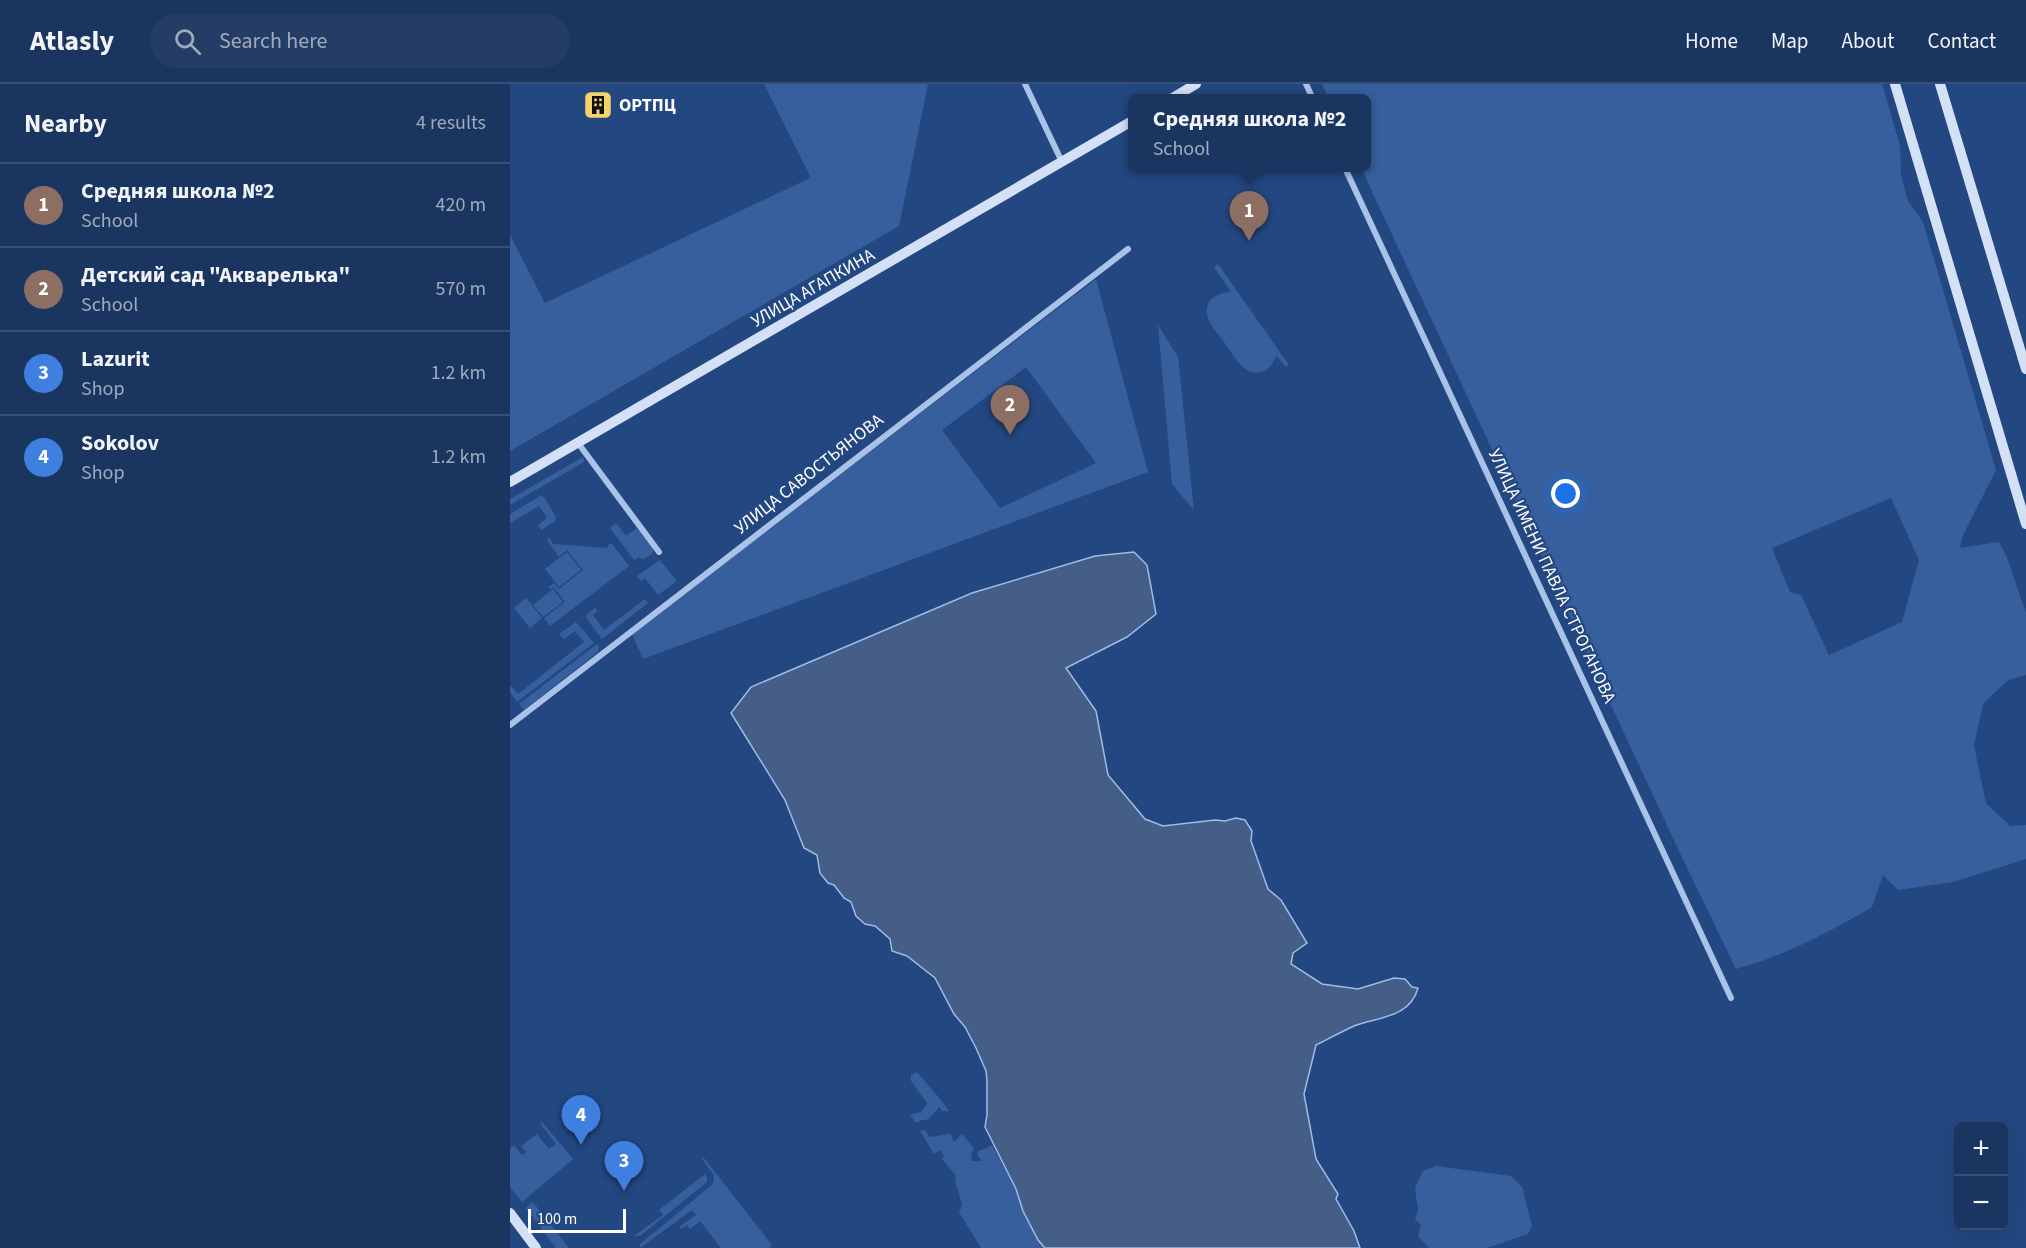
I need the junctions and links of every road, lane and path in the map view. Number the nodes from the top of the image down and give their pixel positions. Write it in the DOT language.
graph roads {
  1 [pos="1024,84"];
  2 [pos="1196,84"];
  3 [pos="1895,84"];
  4 [pos="1940,84"];
  5 [pos="1179,94"];
  6 [pos="1128,124"];
  7 [pos="1063,162"];
  8 [pos="1347,172"];
  9 [pos="1128,249"];
  10 [pos="2026,369"];
  11 [pos="578,443"];
  12 [pos="510,482"];
  13 [pos="2026,522"];
  14 [pos="659,552"];
  15 [pos="510,725"];
  16 [pos="1731,998"];
  17 [pos="510,1213"];
  18 [pos="536,1248"];
  1 -- 7 [label="street"];
  2 -- 5 [label="main road"];
  3 -- 13 [label="main road"];
  4 -- 10 [label="main road"];
  6 -- 7 [label="main road, УЛИЦА АГАПКИНА"];
  7 -- 11 [label="main road, УЛИЦА АГАПКИНА"];
  8 -- 16 [label="street, УЛИЦА ИМЕНИ ПАВЛА СТРОГАНОВА"];
  9 -- 15 [label="street, УЛИЦА САВОСТЬЯНОВА"];
  11 -- 12 [label="main road, УЛИЦА АГАПКИНА"];
  11 -- 14 [label="street"];
  17 -- 18 [label="main road"];
}
